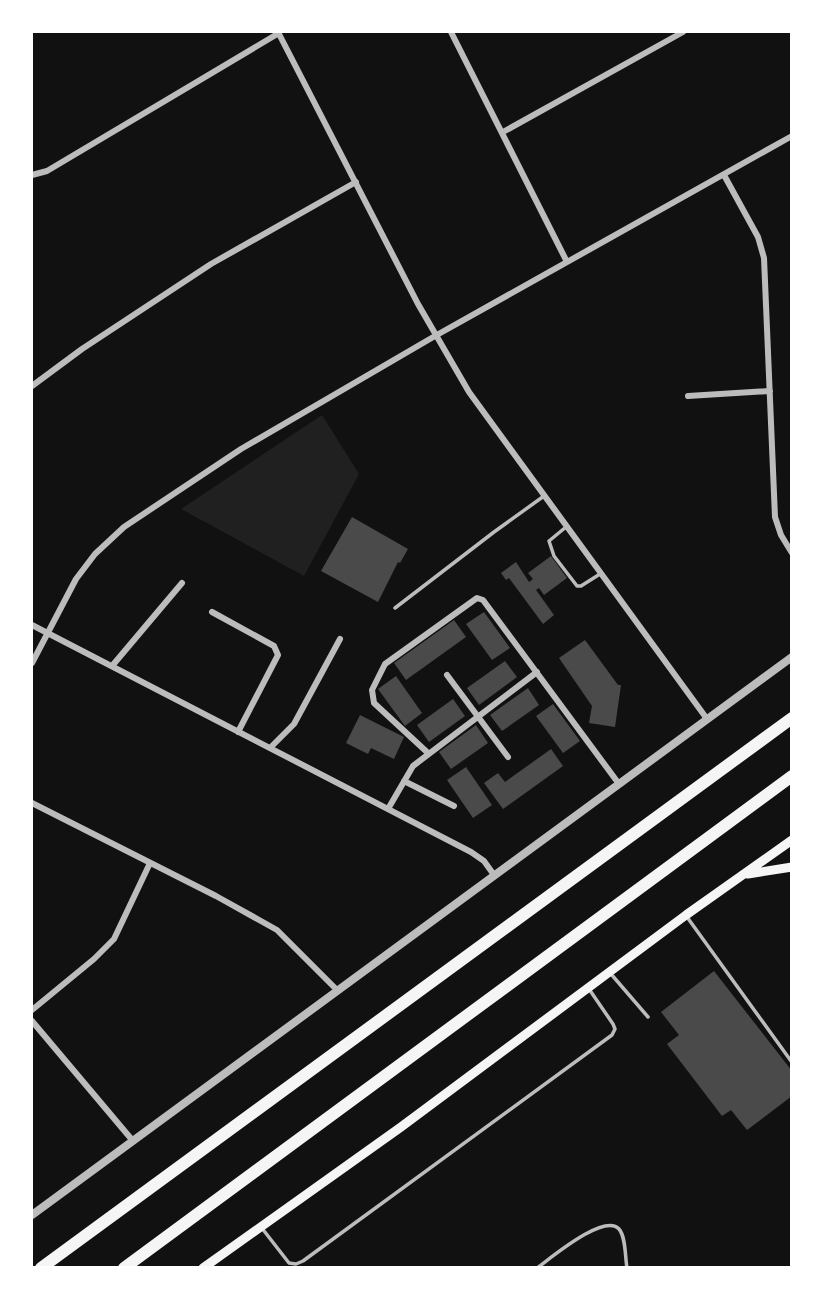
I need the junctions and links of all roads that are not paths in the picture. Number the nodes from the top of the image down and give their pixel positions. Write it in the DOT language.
graph roads {
  1 [pos="279,32"];
  2 [pos="451,32"];
  3 [pos="683,32"];
  4 [pos="503,132"];
  5 [pos="792,136"];
  6 [pos="32,175"];
  7 [pos="723,175"];
  8 [pos="356,182"];
  9 [pos="567,262"];
  10 [pos="435,336"];
  11 [pos="32,386"];
  12 [pos="770,391"];
  13 [pos="688,396"];
  14 [pos="544,496"];
  15 [pos="566,527"];
  16 [pos="792,553"];
  17 [pos="600,574"];
  18 [pos="182,583"];
  19 [pos="395,608"];
  20 [pos="212,612"];
  21 [pos="32,625"];
  22 [pos="47,633"];
  23 [pos="340,639"];
  24 [pos="792,657"];
  25 [pos="32,663"];
  26 [pos="112,666"];
  27 [pos="537,672"];
  28 [pos="447,675"];
  29 [pos="478,715"];
  30 [pos="792,718"];
  31 [pos="707,719"];
  32 [pos="238,732"];
  33 [pos="270,748"];
  34 [pos="428,752"];
  35 [pos="508,757"];
  36 [pos="792,776"];
  37 [pos="404,780"];
  38 [pos="619,784"];
  39 [pos="32,803"];
  40 [pos="454,806"];
  41 [pos="388,809"];
  42 [pos="792,841"];
  43 [pos="150,863"];
  44 [pos="792,867"];
  45 [pos="744,874"];
  46 [pos="494,876"];
  47 [pos="686,915"];
  48 [pos="610,972"];
  49 [pos="589,989"];
  50 [pos="337,990"];
  51 [pos="32,1010"];
  52 [pos="648,1017"];
  53 [pos="32,1021"];
  54 [pos="791,1061"];
  55 [pos="134,1141"];
  56 [pos="32,1215"];
  57 [pos="260,1226"];
  58 [pos="41,1268"];
  59 [pos="124,1268"];
  60 [pos="203,1268"];
  61 [pos="537,1268"];
  62 [pos="627,1268"];
  1 -- 6 [label="street"];
  1 -- 8 [label="street"];
  2 -- 4 [label="street"];
  3 -- 4 [label="street"];
  4 -- 9 [label="street"];
  5 -- 7 [label="street"];
  7 -- 9 [label="street"];
  7 -- 12 [label="street"];
  8 -- 10 [label="street"];
  8 -- 11 [label="street"];
  9 -- 10 [label="street"];
  10 -- 14 [label="street"];
  10 -- 22 [label="street"];
  12 -- 13 [label="street"];
  12 -- 16 [label="street"];
  14 -- 15 [label="street"];
  14 -- 19 [label="lane"];
  15 -- 17 [label="street"];
  15 -- 17 [label="lane"];
  17 -- 31 [label="street"];
  18 -- 26 [label="street"];
  20 -- 32 [label="street"];
  21 -- 22 [label="street"];
  22 -- 25 [label="street"];
  22 -- 26 [label="street"];
  23 -- 33 [label="street"];
  24 -- 31 [label="street"];
  26 -- 32 [label="street"];
  27 -- 29 [label="street"];
  27 -- 34 [label="street"];
  27 -- 38 [label="street"];
  28 -- 29 [label="street"];
  29 -- 34 [label="street"];
  29 -- 35 [label="street"];
  30 -- 58 [label="highway"];
  31 -- 38 [label="street"];
  32 -- 33 [label="street"];
  33 -- 41 [label="street"];
  34 -- 37 [label="street"];
  36 -- 59 [label="highway"];
  37 -- 40 [label="street"];
  37 -- 41 [label="street"];
  38 -- 46 [label="street"];
  39 -- 43 [label="street"];
  41 -- 46 [label="street"];
  42 -- 45 [label="main road"];
  43 -- 50 [label="street"];
  43 -- 51 [label="street"];
  44 -- 45 [label="main road"];
  45 -- 47 [label="main road"];
  46 -- 50 [label="street"];
  47 -- 48 [label="main road"];
  47 -- 54 [label="lane"];
  48 -- 49 [label="main road"];
  48 -- 52 [label="lane"];
  49 -- 57 [label="main road"];
  49 -- 57 [label="lane"];
  50 -- 55 [label="street"];
  53 -- 55 [label="street"];
  55 -- 56 [label="street"];
  57 -- 60 [label="main road"];
  61 -- 62 [label="lane"];
}
